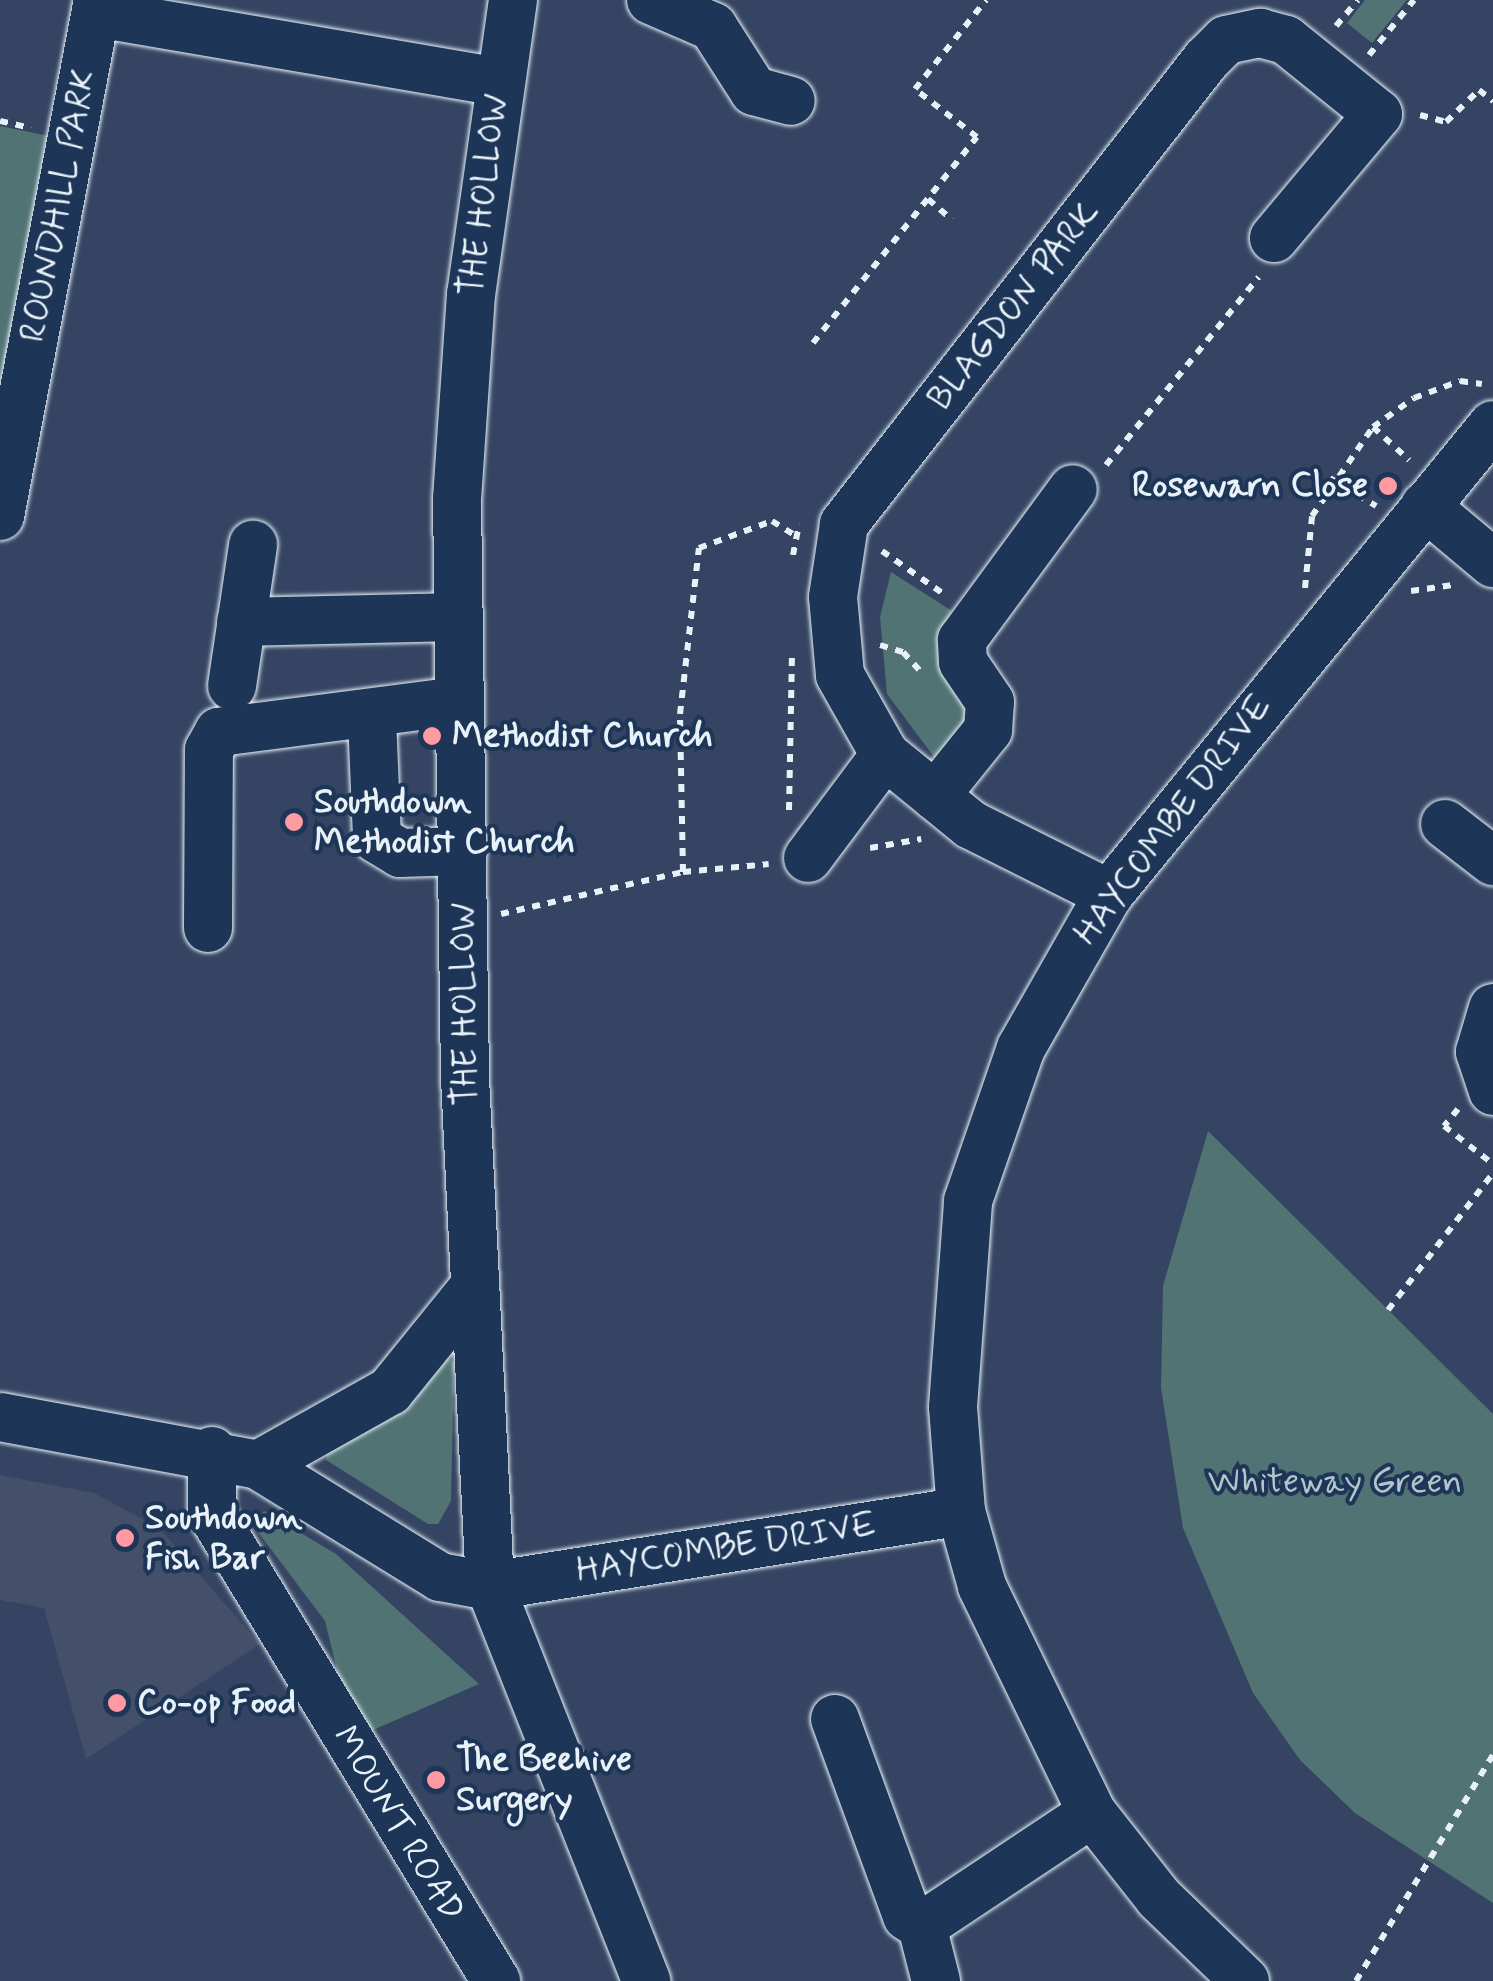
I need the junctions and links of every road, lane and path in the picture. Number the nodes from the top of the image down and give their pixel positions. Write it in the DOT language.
graph roads {
  1 [pos="512,0"];
  2 [pos="651,0"];
  3 [pos="986,0"];
  4 [pos="1414,0"];
  5 [pos="97,6"];
  6 [pos="498,82"];
  7 [pos="1360,100"];
  8 [pos="791,101"];
  9 [pos="928,199"];
  10 [pos="952,220"];
  11 [pos="1274,238"];
  12 [pos="813,343"];
  13 [pos="1493,388"];
  14 [pos="1493,424"];
  15 [pos="1374,427"];
  16 [pos="1330,478"];
  17 [pos="1074,489"];
  18 [pos="870,490"];
  19 [pos="1406,493"];
  20 [pos="0,516"];
  21 [pos="794,535"];
  22 [pos="252,545"];
  23 [pos="877,547"];
  24 [pos="874,563"];
  25 [pos="1484,572"];
  26 [pos="1334,614"];
  27 [pos="974,616"];
  28 [pos="457,617"];
  29 [pos="240,622"];
  30 [pos="864,642"];
  31 [pos="932,680"];
  32 [pos="232,686"];
  33 [pos="459,701"];
  34 [pos="372,718"];
  35 [pos="884,755"];
  36 [pos="953,810"];
  37 [pos="1445,824"];
  38 [pos="463,851"];
  39 [pos="808,858"];
  40 [pos="1493,861"];
  41 [pos="683,872"];
  42 [pos="1108,894"];
  43 [pos="464,922"];
  44 [pos="208,928"];
  45 [pos="1493,1008"];
  46 [pos="1493,1091"];
  47 [pos="1493,1174"];
  48 [pos="475,1286"];
  49 [pos="1388,1310"];
  50 [pos="0,1417"];
  51 [pos="212,1451"];
  52 [pos="258,1465"];
  53 [pos="961,1511"];
  54 [pos="490,1586"];
  55 [pos="835,1719"];
  56 [pos="1493,1755"];
  57 [pos="1092,1813"];
  58 [pos="922,1926"];
  59 [pos="632,1977"];
  60 [pos="496,1981"];
  61 [pos="936,1981"];
  62 [pos="1245,1981"];
  63 [pos="1356,1981"];
  1 -- 6 [label="street, THE HOLLOW"];
  2 -- 8 [label="street"];
  3 -- 9 [label="path"];
  4 -- 7 [label="path"];
  5 -- 6 [label="street, ROUNDHILL PARK"];
  5 -- 20 [label="street, ROUNDHILL PARK"];
  6 -- 28 [label="street, THE HOLLOW"];
  7 -- 11 [label="street"];
  7 -- 18 [label="street, BLAGDON PARK"];
  9 -- 10 [label="path"];
  9 -- 12 [label="path"];
  11 -- 17 [label="path"];
  13 -- 15 [label="path"];
  14 -- 19 [label="street, HAYCOMBE DRIVE"];
  15 -- 16 [label="path"];
  15 -- 19 [label="path"];
  16 -- 19 [label="path"];
  16 -- 26 [label="path"];
  17 -- 27 [label="street"];
  18 -- 23 [label="path"];
  18 -- 35 [label="street, BLAGDON PARK"];
  19 -- 25 [label="street"];
  19 -- 26 [label="street, HAYCOMBE DRIVE"];
  21 -- 41 [label="path"];
  22 -- 29 [label="street"];
  23 -- 24 [label="path"];
  23 -- 27 [label="path"];
  25 -- 26 [label="path"];
  26 -- 42 [label="street, HAYCOMBE DRIVE"];
  27 -- 36 [label="street"];
  28 -- 29 [label="street"];
  28 -- 33 [label="street, THE HOLLOW"];
  29 -- 32 [label="street"];
  30 -- 31 [label="path"];
  33 -- 34 [label="street"];
  33 -- 38 [label="street, THE HOLLOW"];
  34 -- 38 [label="street"];
  34 -- 44 [label="street"];
  35 -- 36 [label="street, BLAGDON PARK"];
  35 -- 39 [label="street"];
  36 -- 39 [label="path"];
  36 -- 42 [label="street, BLAGDON PARK"];
  37 -- 40 [label="street"];
  38 -- 43 [label="street, THE HOLLOW"];
  39 -- 41 [label="path"];
  41 -- 43 [label="path"];
  42 -- 53 [label="street, HAYCOMBE DRIVE"];
  43 -- 48 [label="street, THE HOLLOW"];
  45 -- 46 [label="street"];
  47 -- 49 [label="path"];
  48 -- 52 [label="street"];
  48 -- 54 [label="street, THE HOLLOW"];
  50 -- 51 [label="street"];
  51 -- 52 [label="street"];
  51 -- 60 [label="street, MOUNT ROAD"];
  52 -- 54 [label="street"];
  53 -- 54 [label="street, HAYCOMBE DRIVE"];
  53 -- 57 [label="street, HAYCOMBE DRIVE"];
  54 -- 59 [label="street, THE HOLLOW"];
  55 -- 58 [label="street"];
  56 -- 63 [label="path"];
  57 -- 58 [label="street"];
  57 -- 62 [label="street, HAYCOMBE DRIVE"];
  58 -- 61 [label="street"];
}
